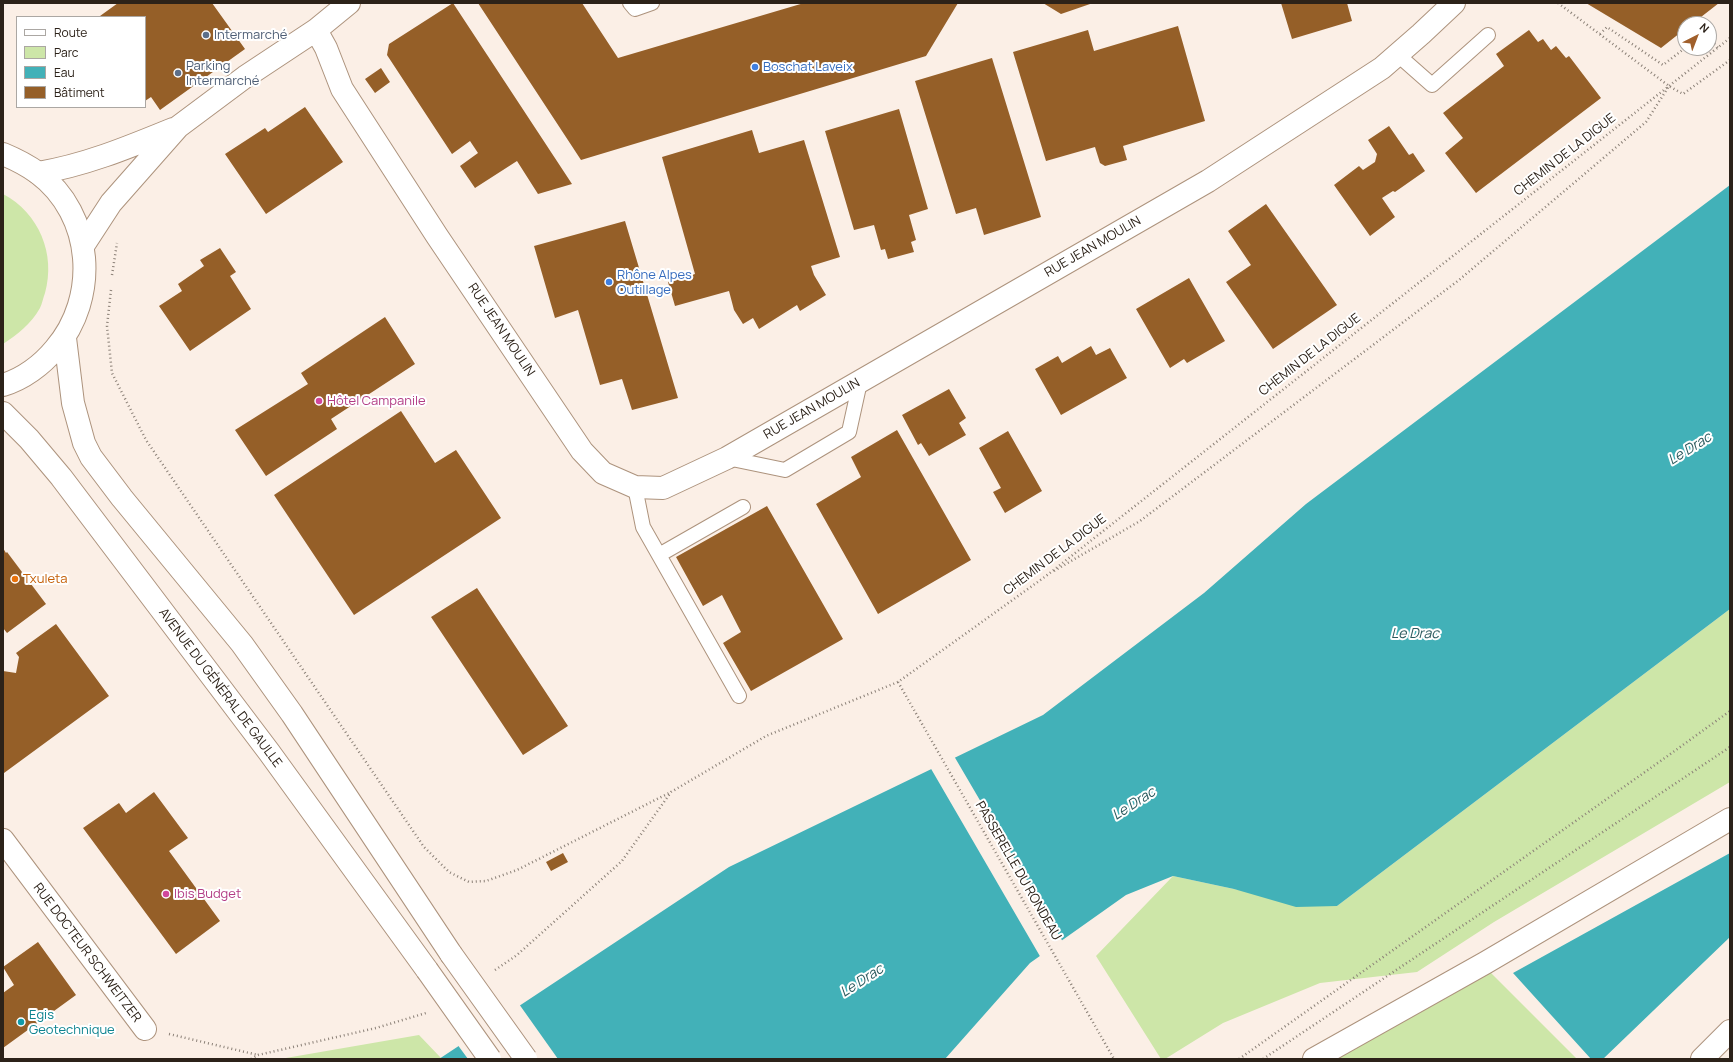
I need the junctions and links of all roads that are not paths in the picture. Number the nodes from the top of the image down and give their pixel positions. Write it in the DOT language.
graph roads {
  1 [pos="349,3"];
  2 [pos="630,3"];
  3 [pos="652,3"];
  4 [pos="1454,3"];
  5 [pos="316,30"];
  6 [pos="1488,35"];
  7 [pos="1398,55"];
  8 [pos="178,127"];
  9 [pos="3,154"];
  10 [pos="38,173"];
  11 [pos="83,246"];
  12 [pos="65,338"];
  13 [pos="860,382"];
  14 [pos="3,385"];
  15 [pos="3,413"];
  16 [pos="727,458"];
  17 [pos="635,487"];
  18 [pos="743,507"];
  19 [pos="659,555"];
  20 [pos="739,696"];
  21 [pos="1730,819"];
  22 [pos="3,840"];
  23 [pos="145,1029"];
  24 [pos="1730,1031"];
  25 [pos="1704,1057"];
  26 [pos="490,1059"];
  27 [pos="526,1059"];
  28 [pos="1314,1059"];
  1 -- 5 [label="main road"];
  2 -- 3 [label="lane"];
  4 -- 7 [label="main road, RUE JEAN MOULIN"];
  5 -- 8 [label="main road"];
  5 -- 17 [label="main road, RUE JEAN MOULIN"];
  6 -- 7 [label="lane"];
  7 -- 13 [label="main road, RUE JEAN MOULIN"];
  8 -- 10 [label="main road"];
  8 -- 11 [label="main road"];
  9 -- 10 [label="main road"];
  10 -- 11 [label="main road"];
  11 -- 12 [label="main road"];
  12 -- 14 [label="main road"];
  12 -- 27 [label="main road, bridge"];
  13 -- 16 [label="main road, RUE JEAN MOULIN"];
  13 -- 16 [label="lane"];
  15 -- 26 [label="main road, AVENUE DU GÉNÉRAL DE GAULLE, bridge"];
  16 -- 17 [label="main road, RUE JEAN MOULIN"];
  17 -- 19 [label="lane"];
  18 -- 19 [label="lane"];
  19 -- 20 [label="lane"];
  21 -- 28 [label="main road"];
  22 -- 23 [label="main road, RUE DOCTEUR SCHWEITZER"];
  24 -- 25 [label="main road"];
}
